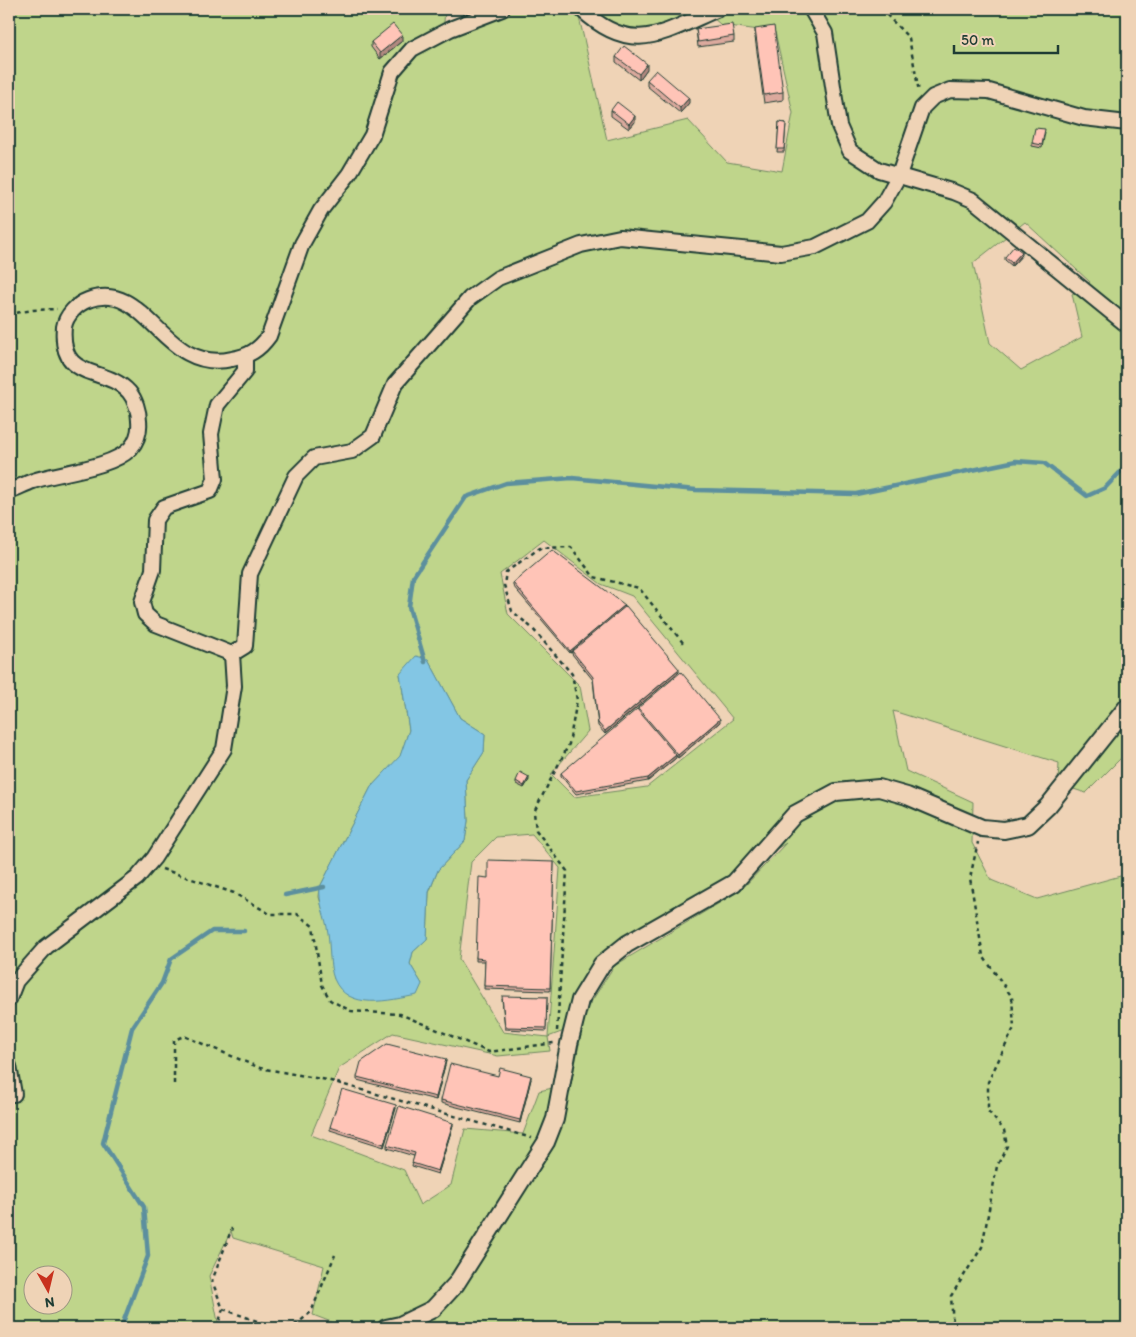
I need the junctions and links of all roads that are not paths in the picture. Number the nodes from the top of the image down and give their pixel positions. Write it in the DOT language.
graph roads {
  1 [pos="502,9"];
  2 [pos="581,9"];
  3 [pos="718,9"];
  4 [pos="811,9"];
  5 [pos="1127,122"];
  6 [pos="899,175"];
  7 [pos="1127,325"];
  8 [pos="245,356"];
  9 [pos="9,491"];
  10 [pos="232,654"];
  11 [pos="1127,707"];
  12 [pos="9,999"];
  13 [pos="9,1066"];
  14 [pos="14,1094"];
  15 [pos="386,1328"];
  1 -- 8 [label="street"];
  2 -- 3 [label="street"];
  4 -- 6 [label="street"];
  5 -- 6 [label="street"];
  6 -- 7 [label="street"];
  6 -- 10 [label="street"];
  8 -- 9 [label="street"];
  8 -- 10 [label="street"];
  10 -- 12 [label="street"];
  11 -- 15 [label="street"];
  13 -- 14 [label="street"];
}
